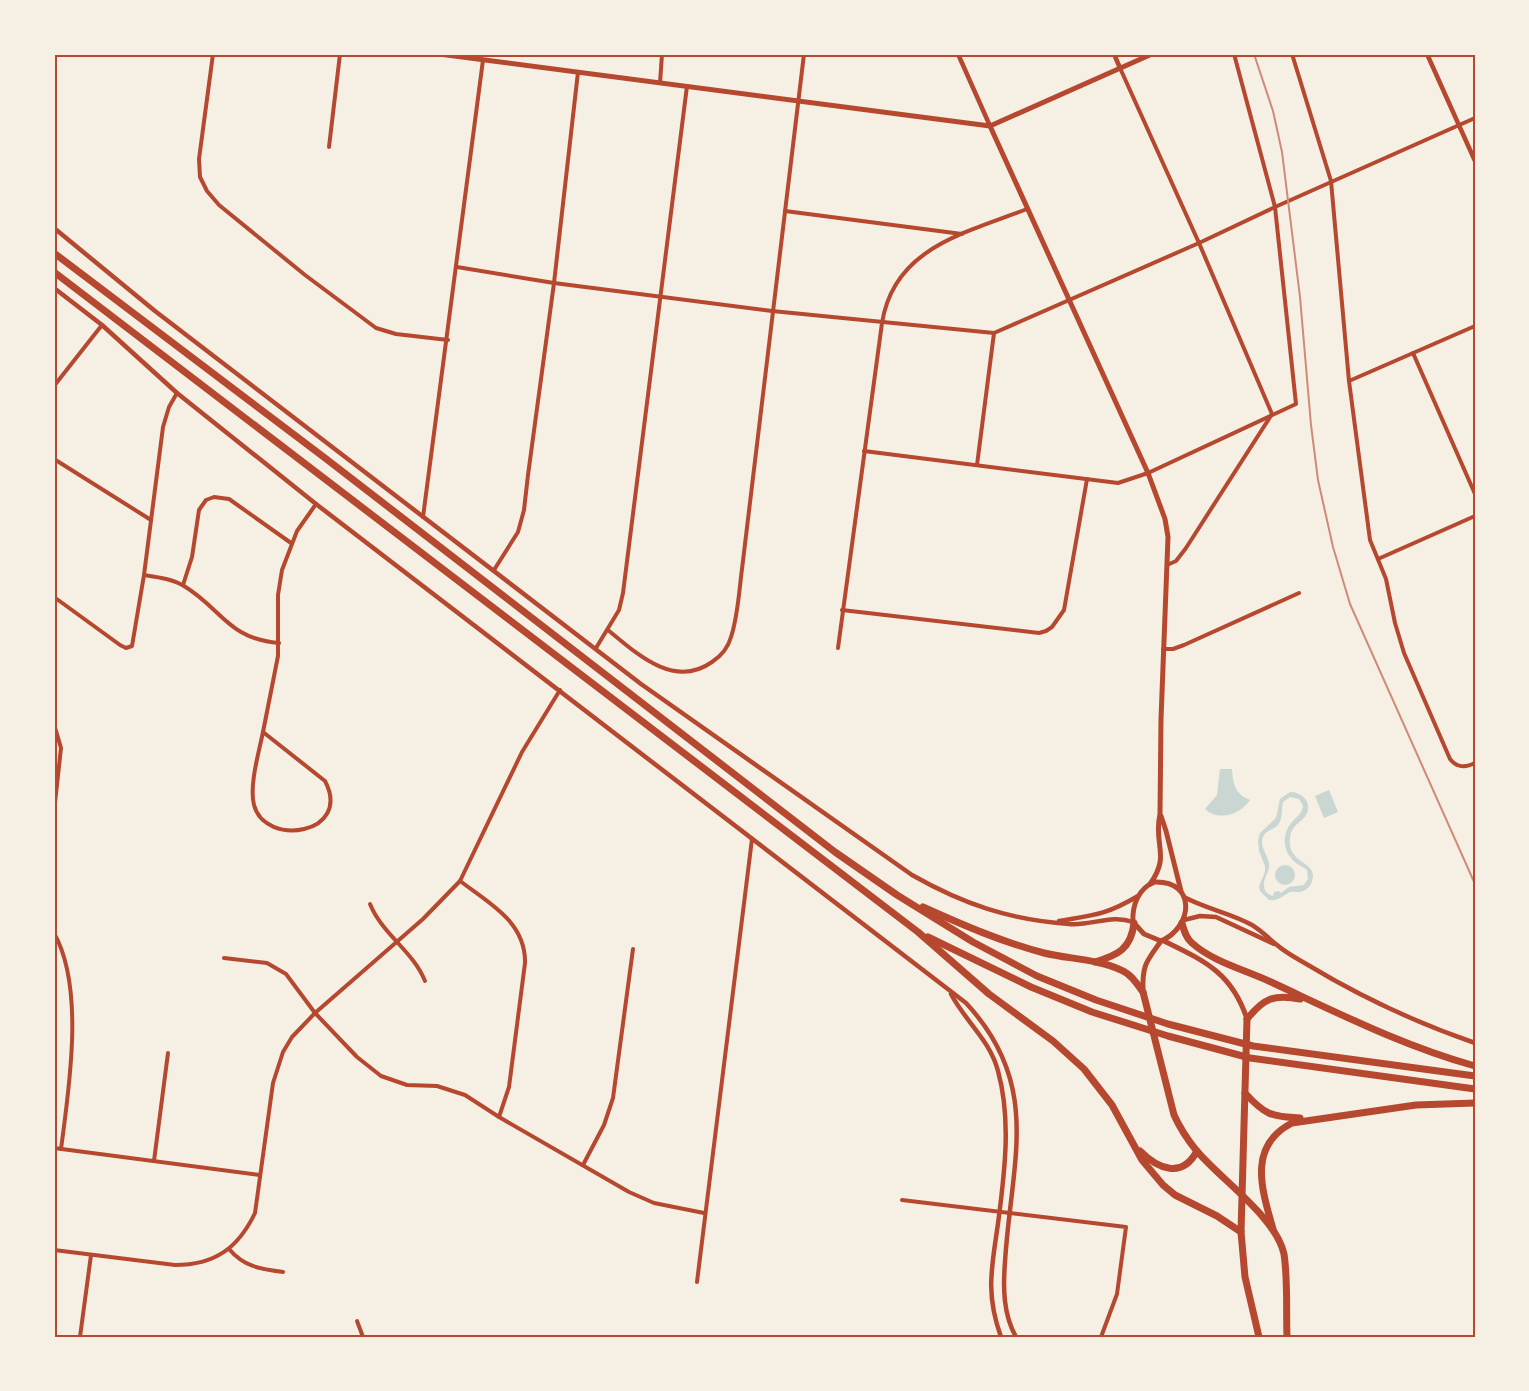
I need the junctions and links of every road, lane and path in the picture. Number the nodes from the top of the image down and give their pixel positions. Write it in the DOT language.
graph roads {
  1 [pos="213,54"];
  2 [pos="340,54"];
  3 [pos="439,54"];
  4 [pos="662,54"];
  5 [pos="804,54"];
  6 [pos="958,54"];
  7 [pos="1114,54"];
  8 [pos="1152,54"];
  9 [pos="1234,54"];
  10 [pos="1292,54"];
  11 [pos="1427,54"];
  12 [pos="483,60"];
  13 [pos="1120,68"];
  14 [pos="578,72"];
  15 [pos="660,83"];
  16 [pos="687,86"];
  17 [pos="799,101"];
  18 [pos="1475,118"];
  19 [pos="1459,125"];
  20 [pos="990,126"];
  21 [pos="329,147"];
  22 [pos="1475,161"];
  23 [pos="1330,182"];
  24 [pos="1275,207"];
  25 [pos="1027,209"];
  26 [pos="785,211"];
  27 [pos="54,228"];
  28 [pos="963,234"];
  29 [pos="1199,243"];
  30 [pos="54,253"];
  31 [pos="457,267"];
  32 [pos="54,272"];
  33 [pos="554,283"];
  34 [pos="54,288"];
  35 [pos="661,298"];
  36 [pos="1069,300"];
  37 [pos="772,311"];
  38 [pos="882,323"];
  39 [pos="102,325"];
  40 [pos="1475,326"];
  41 [pos="994,333"];
  42 [pos="448,340"];
  43 [pos="1413,353"];
  44 [pos="1349,381"];
  45 [pos="54,386"];
  46 [pos="177,393"];
  47 [pos="1272,414"];
  48 [pos="864,451"];
  49 [pos="54,459"];
  50 [pos="977,465"];
  51 [pos="1148,473"];
  52 [pos="1087,479"];
  53 [pos="1475,494"];
  54 [pos="316,504"];
  55 [pos="1475,516"];
  56 [pos="423,517"];
  57 [pos="151,520"];
  58 [pos="291,543"];
  59 [pos="1378,559"];
  60 [pos="1167,565"];
  61 [pos="494,570"];
  62 [pos="144,575"];
  63 [pos="183,585"];
  64 [pos="1299,593"];
  65 [pos="54,597"];
  66 [pos="842,610"];
  67 [pos="608,630"];
  68 [pos="279,643"];
  69 [pos="596,648"];
  70 [pos="838,648"];
  71 [pos="1163,649"];
  72 [pos="560,690"];
  73 [pos="54,724"];
  74 [pos="263,732"];
  75 [pos="1475,763"];
  76 [pos="54,812"];
  77 [pos="1160,814"];
  78 [pos="752,838"];
  79 [pos="460,880"];
  80 [pos="1150,884"];
  81 [pos="897,895"];
  82 [pos="1139,895"];
  83 [pos="1183,895"];
  84 [pos="370,904"];
  85 [pos="1053,922"];
  86 [pos="1134,922"];
  87 [pos="1183,922"];
  88 [pos="918,932"];
  89 [pos="54,933"];
  90 [pos="1163,941"];
  91 [pos="397,942"];
  92 [pos="1277,945"];
  93 [pos="633,948"];
  94 [pos="224,958"];
  95 [pos="1094,963"];
  96 [pos="424,981"];
  97 [pos="950,992"];
  98 [pos="1143,992"];
  99 [pos="1308,1000"];
  100 [pos="315,1013"];
  101 [pos="1247,1022"];
  102 [pos="1475,1043"];
  103 [pos="168,1053"];
  104 [pos="1475,1066"];
  105 [pos="1475,1076"];
  106 [pos="1475,1089"];
  107 [pos="1245,1093"];
  108 [pos="1015,1099"];
  109 [pos="1004,1100"];
  110 [pos="1475,1103"];
  111 [pos="499,1117"];
  112 [pos="1314,1119"];
  113 [pos="1132,1142"];
  114 [pos="54,1148"];
  115 [pos="61,1149"];
  116 [pos="1197,1151"];
  117 [pos="154,1161"];
  118 [pos="583,1165"];
  119 [pos="260,1175"];
  120 [pos="1242,1197"];
  121 [pos="902,1200"];
  122 [pos="1000,1212"];
  123 [pos="704,1213"];
  124 [pos="1010,1214"];
  125 [pos="1273,1229"];
  126 [pos="1241,1232"];
  127 [pos="229,1249"];
  128 [pos="54,1250"];
  129 [pos="91,1255"];
  130 [pos="283,1272"];
  131 [pos="697,1282"];
  132 [pos="357,1321"];
  133 [pos="80,1337"];
  134 [pos="363,1337"];
  135 [pos="1001,1337"];
  136 [pos="1016,1337"];
  137 [pos="1101,1337"];
  138 [pos="1259,1337"];
  139 [pos="1287,1337"];
  1 -- 42 [label="street"];
  2 -- 21 [label="street"];
  3 -- 12 [label="main road"];
  4 -- 15 [label="street"];
  5 -- 17 [label="street"];
  6 -- 20 [label="street"];
  7 -- 13 [label="street"];
  8 -- 13 [label="main road"];
  9 -- 24 [label="street"];
  10 -- 23 [label="street"];
  11 -- 19 [label="street"];
  12 -- 14 [label="main road"];
  12 -- 31 [label="street"];
  13 -- 20 [label="main road"];
  13 -- 29 [label="street"];
  14 -- 15 [label="main road"];
  14 -- 33 [label="street"];
  15 -- 16 [label="main road"];
  16 -- 17 [label="main road"];
  16 -- 35 [label="street"];
  17 -- 20 [label="main road"];
  17 -- 26 [label="street"];
  18 -- 19 [label="street"];
  19 -- 22 [label="street"];
  19 -- 23 [label="street"];
  20 -- 25 [label="main road"];
  23 -- 24 [label="street"];
  23 -- 44 [label="street"];
  24 -- 29 [label="street"];
  24 -- 47 [label="street"];
  25 -- 28 [label="street"];
  25 -- 36 [label="main road"];
  26 -- 28 [label="street"];
  26 -- 37 [label="street"];
  27 -- 56 [label="street"];
  28 -- 38 [label="street"];
  29 -- 36 [label="street"];
  29 -- 47 [label="street"];
  30 -- 81 [label="highway"];
  31 -- 33 [label="street"];
  31 -- 42 [label="street"];
  32 -- 88 [label="highway"];
  33 -- 35 [label="street"];
  33 -- 61 [label="street"];
  34 -- 39 [label="street"];
  35 -- 37 [label="street"];
  35 -- 67 [label="street"];
  36 -- 41 [label="street"];
  36 -- 51 [label="main road"];
  37 -- 38 [label="street"];
  37 -- 67 [label="street"];
  38 -- 41 [label="street"];
  38 -- 48 [label="street"];
  39 -- 45 [label="street"];
  39 -- 46 [label="street"];
  40 -- 43 [label="street"];
  41 -- 50 [label="street"];
  42 -- 56 [label="street"];
  43 -- 44 [label="street"];
  43 -- 53 [label="street"];
  44 -- 59 [label="street"];
  46 -- 54 [label="street"];
  46 -- 57 [label="street"];
  47 -- 51 [label="street"];
  47 -- 60 [label="street"];
  48 -- 50 [label="street"];
  48 -- 66 [label="street"];
  49 -- 57 [label="street"];
  50 -- 52 [label="street"];
  51 -- 52 [label="street"];
  51 -- 60 [label="main road"];
  52 -- 66 [label="street"];
  54 -- 58 [label="street"];
  54 -- 72 [label="street"];
  55 -- 59 [label="street"];
  56 -- 61 [label="street"];
  57 -- 62 [label="street"];
  58 -- 63 [label="street"];
  58 -- 68 [label="street"];
  59 -- 75 [label="street"];
  60 -- 71 [label="main road"];
  61 -- 69 [label="street"];
  62 -- 63 [label="street"];
  62 -- 65 [label="street"];
  63 -- 68 [label="street"];
  64 -- 71 [label="street"];
  66 -- 70 [label="street"];
  67 -- 69 [label="street"];
  68 -- 74 [label="street"];
  69 -- 85 [label="street"];
  71 -- 77 [label="main road"];
  72 -- 78 [label="street"];
  72 -- 79 [label="street"];
  73 -- 76 [label="street"];
  74 -- 74 [label="street"];
  77 -- 80 [label="main road"];
  77 -- 83 [label="main road"];
  78 -- 97 [label="street"];
  78 -- 123 [label="street"];
  79 -- 91 [label="street"];
  79 -- 111 [label="street"];
  80 -- 82 [label="main road"];
  80 -- 83 [label="main road"];
  81 -- 95 [label="highway"];
  81 -- 105 [label="highway"];
  82 -- 85 [label="street"];
  82 -- 86 [label="main road"];
  83 -- 87 [label="main road"];
  83 -- 92 [label="street"];
  84 -- 91 [label="street"];
  85 -- 86 [label="street"];
  86 -- 90 [label="main road"];
  86 -- 95 [label="highway"];
  87 -- 90 [label="main road"];
  87 -- 92 [label="street"];
  87 -- 99 [label="highway"];
  88 -- 106 [label="highway"];
  88 -- 113 [label="highway"];
  89 -- 115 [label="street"];
  90 -- 98 [label="main road"];
  90 -- 101 [label="main road"];
  91 -- 96 [label="street"];
  91 -- 100 [label="street"];
  92 -- 102 [label="street"];
  93 -- 118 [label="street"];
  94 -- 100 [label="street"];
  95 -- 98 [label="highway"];
  97 -- 108 [label="street"];
  97 -- 109 [label="street"];
  98 -- 116 [label="highway"];
  99 -- 101 [label="highway"];
  99 -- 104 [label="highway"];
  100 -- 111 [label="street"];
  100 -- 119 [label="street"];
  101 -- 107 [label="highway"];
  103 -- 117 [label="street"];
  107 -- 112 [label="highway"];
  107 -- 120 [label="highway"];
  108 -- 109 [label="street"];
  108 -- 124 [label="street"];
  109 -- 122 [label="street"];
  110 -- 112 [label="highway"];
  111 -- 118 [label="street"];
  112 -- 125 [label="highway"];
  113 -- 116 [label="highway"];
  113 -- 126 [label="highway"];
  114 -- 115 [label="street"];
  115 -- 117 [label="street"];
  116 -- 120 [label="highway"];
  117 -- 119 [label="street"];
  118 -- 123 [label="street"];
  119 -- 127 [label="street"];
  120 -- 125 [label="highway"];
  120 -- 126 [label="highway"];
  121 -- 122 [label="street"];
  122 -- 124 [label="street"];
  122 -- 135 [label="street"];
  123 -- 131 [label="street"];
  124 -- 136 [label="street"];
  124 -- 137 [label="street"];
  125 -- 139 [label="highway"];
  126 -- 138 [label="highway"];
  127 -- 129 [label="street"];
  127 -- 130 [label="street"];
  128 -- 129 [label="street"];
  129 -- 133 [label="street"];
  132 -- 134 [label="street"];
}
